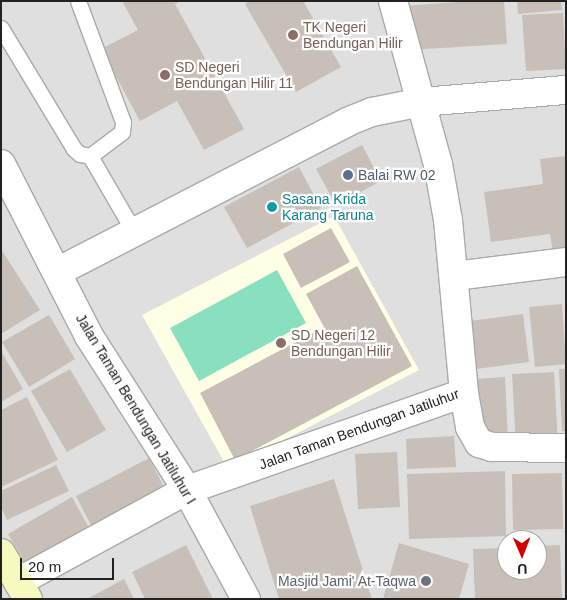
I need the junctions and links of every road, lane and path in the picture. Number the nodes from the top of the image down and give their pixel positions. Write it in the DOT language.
graph roads {
  1 [pos="78,1"];
  2 [pos="392,1"];
  3 [pos="1,28"];
  4 [pos="566,90"];
  5 [pos="422,102"];
  6 [pos="90,156"];
  7 [pos="1,164"];
  8 [pos="134,232"];
  9 [pos="566,262"];
  10 [pos="57,272"];
  11 [pos="455,276"];
  12 [pos="464,394"];
  13 [pos="566,448"];
  14 [pos="187,490"];
  15 [pos="1,553"];
  16 [pos="23,590"];
  17 [pos="246,599"];
  1 -- 6 [label="lane"];
  2 -- 5 [label="street, Jalan Taman Bendungan Jatiluhur"];
  3 -- 6 [label="lane"];
  4 -- 5 [label="street"];
  5 -- 8 [label="street"];
  5 -- 11 [label="street, Jalan Taman Bendungan Jatiluhur"];
  6 -- 8 [label="lane"];
  7 -- 10 [label="street, Jalan Taman Bendungan Jatiluhur I"];
  8 -- 10 [label="street"];
  9 -- 11 [label="street"];
  10 -- 14 [label="street, Jalan Taman Bendungan Jatiluhur I"];
  11 -- 12 [label="street, Jalan Taman Bendungan Jatiluhur"];
  12 -- 13 [label="street"];
  12 -- 14 [label="street, Jalan Taman Bendungan Jatiluhur"];
  14 -- 16 [label="street, Jalan Taman Bendungan Jatiluhur"];
  14 -- 17 [label="street, Jalan Taman Bendungan Jatiluhur I"];
  15 -- 16 [label="street"];
}
